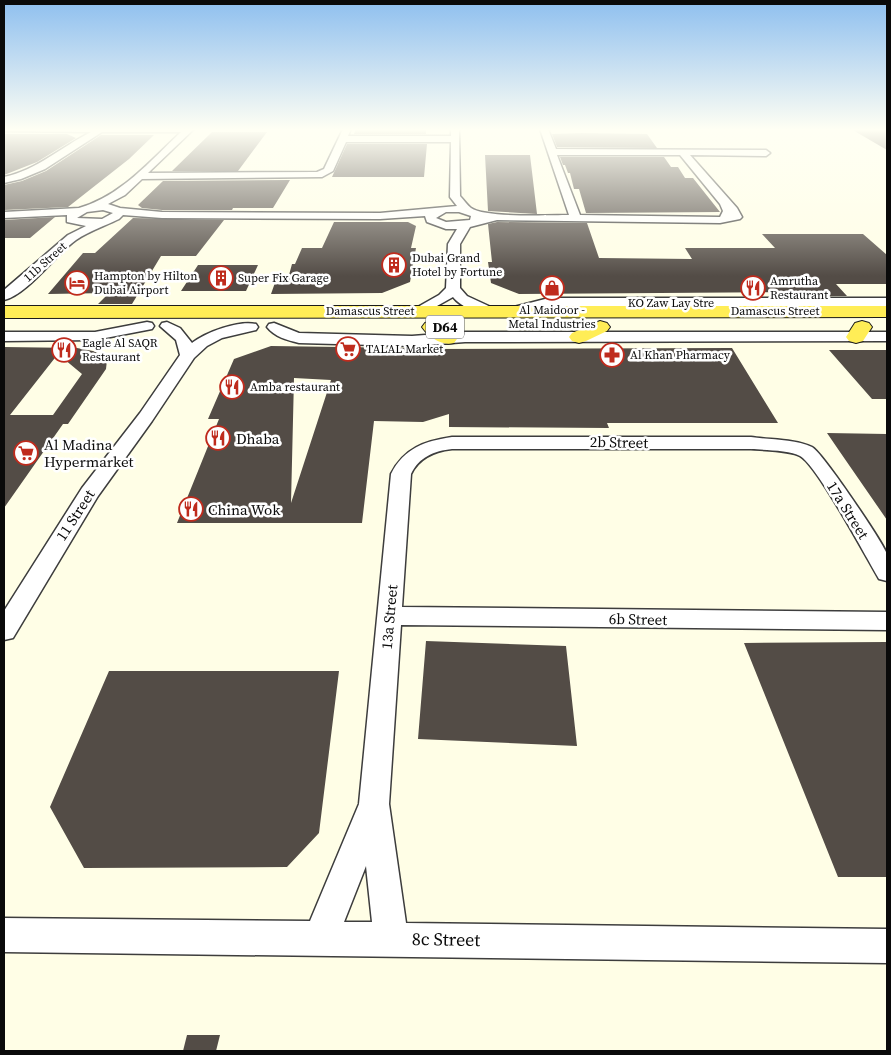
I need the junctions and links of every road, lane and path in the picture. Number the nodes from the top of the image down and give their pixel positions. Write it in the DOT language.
graph roads {
  1 [pos="138,178"];
  2 [pos="455,178"];
  3 [pos="561,178"];
  4 [pos="704,178"];
  5 [pos="121,193"];
  6 [pos="455,197"];
  7 [pos="86,210"];
  8 [pos="117,210"];
  9 [pos="4,215"];
  10 [pos="22,215"];
  11 [pos="162,215"];
  12 [pos="438,217"];
  13 [pos="471,218"];
  14 [pos="575,218"];
  15 [pos="72,221"];
  16 [pos="107,221"];
  17 [pos="72,237"];
  18 [pos="454,244"];
  19 [pos="18,286"];
  20 [pos="453,290"];
  21 [pos="4,296"];
  22 [pos="887,302"];
  23 [pos="421,311"];
  24 [pos="488,311"];
  25 [pos="515,311"];
  26 [pos="12,312"];
  27 [pos="887,312"];
  28 [pos="4,326"];
  29 [pos="147,326"];
  30 [pos="167,326"];
  31 [pos="251,327"];
  32 [pos="600,327"];
  33 [pos="887,327"];
  34 [pos="859,332"];
  35 [pos="440,333"];
  36 [pos="4,337"];
  37 [pos="579,337"];
  38 [pos="887,337"];
  39 [pos="188,355"];
  40 [pos="432,446"];
  41 [pos="806,451"];
  42 [pos="887,573"];
  43 [pos="389,616"];
  44 [pos="887,621"];
  45 [pos="4,631"];
  46 [pos="374,804"];
  47 [pos="4,935"];
  48 [pos="321,938"];
  49 [pos="391,939"];
  50 [pos="887,946"];
  1 -- 5 [label="street"];
  2 -- 6 [label="street"];
  3 -- 14 [label="street"];
  4 -- 14 [label="street"];
  5 -- 7 [label="street"];
  5 -- 8 [label="street"];
  6 -- 12 [label="street"];
  6 -- 13 [label="street"];
  7 -- 8 [label="street"];
  7 -- 10 [label="street"];
  7 -- 15 [label="street"];
  8 -- 11 [label="street"];
  8 -- 16 [label="street"];
  9 -- 10 [label="street"];
  10 -- 15 [label="street"];
  11 -- 12 [label="street"];
  11 -- 16 [label="street"];
  12 -- 13 [label="street"];
  12 -- 13 [label="street"];
  12 -- 18 [label="street"];
  13 -- 14 [label="street"];
  13 -- 18 [label="street"];
  15 -- 16 [label="street"];
  15 -- 17 [label="street, 11b Street"];
  16 -- 17 [label="street, 11b Street"];
  17 -- 19 [label="street, 11b Street"];
  18 -- 20 [label="street"];
  19 -- 21 [label="street, 11b Street"];
  19 -- 26 [label="street, 11b Street"];
  20 -- 23 [label="street"];
  20 -- 24 [label="street"];
  22 -- 25 [label="street, KO Zaw Lay Stre"];
  23 -- 24 [label="main road, Damascus Street / D64"];
  23 -- 26 [label="main road, Damascus Street / D64"];
  24 -- 25 [label="main road, Damascus Street / D64"];
  25 -- 27 [label="main road, Damascus Street / D64"];
  28 -- 29 [label="main road, Damascus Street / D64"];
  29 -- 30 [label="main road, Damascus Street / D64"];
  29 -- 36 [label="street"];
  30 -- 31 [label="main road, Damascus Street / D64"];
  30 -- 39 [label="street"];
  31 -- 35 [label="main road, Damascus Street / D64"];
  31 -- 39 [label="street, 11 Street"];
  32 -- 34 [label="main road, Damascus Street / D64"];
  32 -- 35 [label="main road, Damascus Street / D64"];
  32 -- 37 [label="main road"];
  33 -- 34 [label="main road, Damascus Street / D64"];
  34 -- 37 [label="street"];
  34 -- 38 [label="street"];
  35 -- 37 [label="street"];
  39 -- 45 [label="street, 11 Street"];
  40 -- 41 [label="street, 2b Street"];
  40 -- 43 [label="street, 13a Street"];
  41 -- 42 [label="street, 17a Street"];
  43 -- 44 [label="street, 6b Street"];
  43 -- 46 [label="street, 13a Street"];
  46 -- 48 [label="street, 13a Street"];
  46 -- 49 [label="street, 13a Street"];
  47 -- 48 [label="street, 8c Street"];
  48 -- 49 [label="street, 8c Street"];
  49 -- 50 [label="street, 8c Street"];
}
